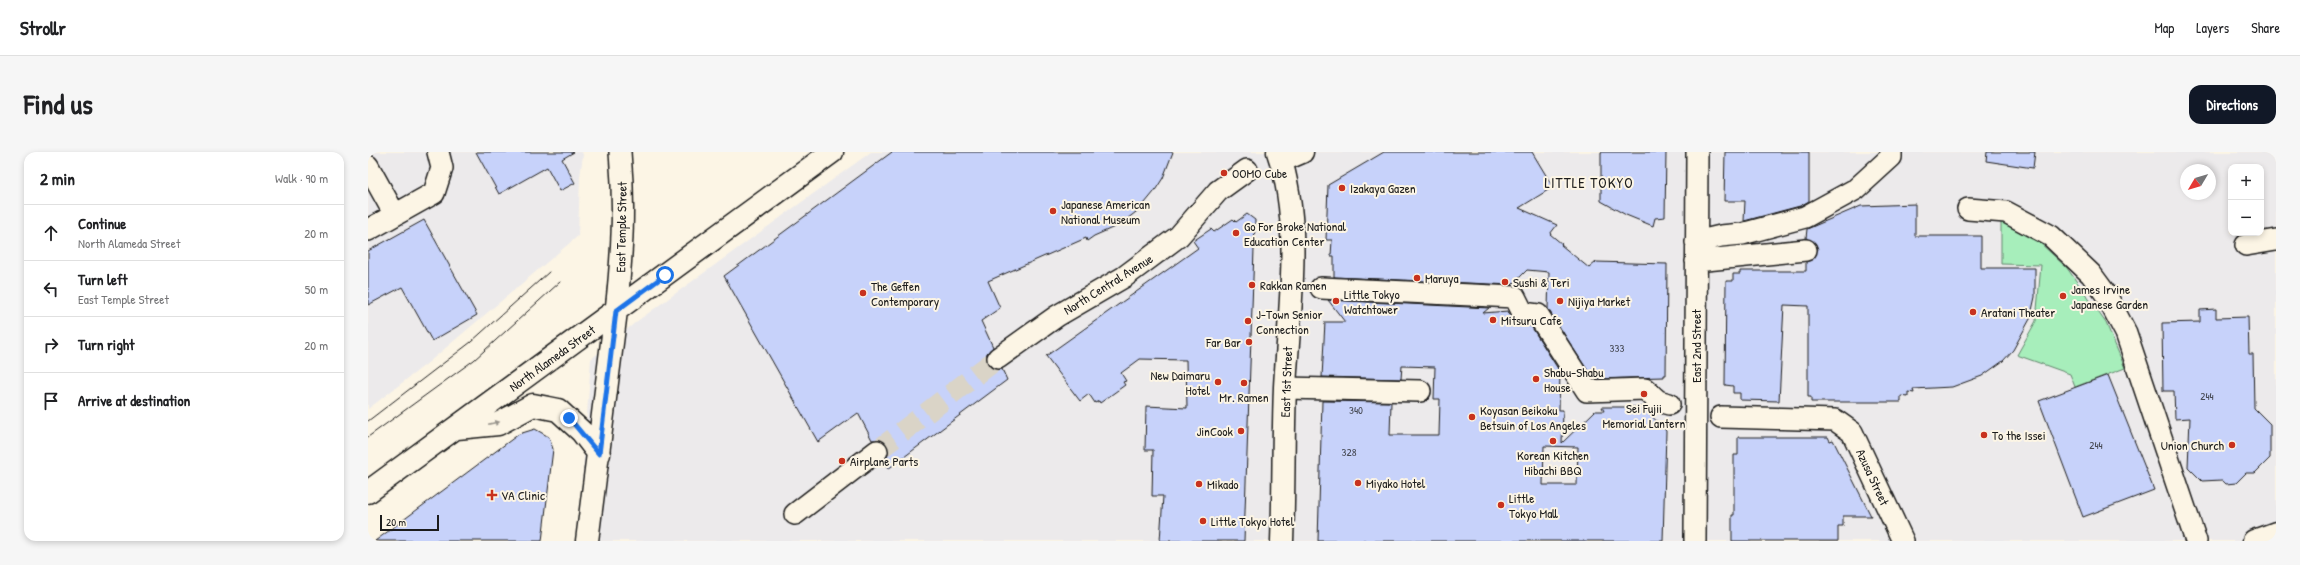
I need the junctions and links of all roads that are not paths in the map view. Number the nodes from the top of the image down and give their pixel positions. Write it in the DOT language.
graph roads {
  1 [pos="438,152"];
  2 [pos="620,152"];
  3 [pos="832,152"];
  4 [pos="1302,152"];
  5 [pos="1697,152"];
  6 [pos="1890,152"];
  7 [pos="1279,157"];
  8 [pos="368,166"];
  9 [pos="1247,170"];
  10 [pos="1968,209"];
  11 [pos="395,215"];
  12 [pos="368,230"];
  13 [pos="2276,240"];
  14 [pos="2246,245"];
  15 [pos="1806,250"];
  16 [pos="1696,252"];
  17 [pos="1321,288"];
  18 [pos="616,311"];
  19 [pos="998,358"];
  20 [pos="1285,388"];
  21 [pos="1420,391"];
  22 [pos="1669,404"];
  23 [pos="1721,417"];
  24 [pos="456,428"];
  25 [pos="877,451"];
  26 [pos="599,454"];
  27 [pos="368,492"];
  28 [pos="795,514"];
  29 [pos="2276,533"];
  30 [pos="587,541"];
  31 [pos="1282,541"];
  32 [pos="1695,541"];
  33 [pos="1903,541"];
  34 [pos="2196,541"];
  35 [pos="2254,541"];
  1 -- 11 [label="street"];
  2 -- 18 [label="street, East Temple Street"];
  3 -- 18 [label="main road, North Alameda Street"];
  4 -- 7 [label="main road"];
  5 -- 16 [label="street, East 2nd Street"];
  6 -- 16 [label="street"];
  7 -- 20 [label="main road, East 1st Street"];
  8 -- 11 [label="street"];
  9 -- 19 [label="street, North Central Avenue"];
  10 -- 34 [label="street"];
  11 -- 12 [label="street"];
  13 -- 14 [label="street"];
  15 -- 16 [label="street"];
  16 -- 32 [label="street, East 2nd Street"];
  17 -- 22 [label="street"];
  18 -- 24 [label="main road, North Alameda Street"];
  18 -- 26 [label="main road, East Temple Street"];
  20 -- 21 [label="street"];
  20 -- 31 [label="main road, East 1st Street"];
  23 -- 33 [label="street, Azusa Street"];
  24 -- 26 [label="main road, one-way"];
  24 -- 27 [label="main road, North Alameda Street"];
  25 -- 28 [label="street"];
  26 -- 30 [label="main road, East Temple Street"];
  29 -- 35 [label="main road"];
}
